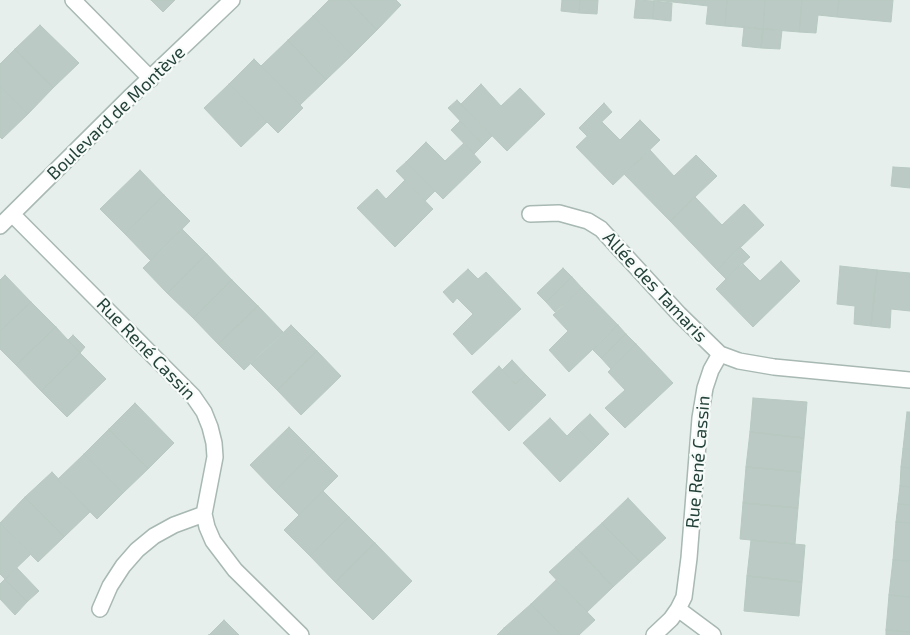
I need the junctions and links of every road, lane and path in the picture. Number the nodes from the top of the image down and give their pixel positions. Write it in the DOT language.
graph roads {
  1 [pos="73,0"];
  2 [pos="232,0"];
  3 [pos="151,79"];
  4 [pos="12,214"];
  5 [pos="530,214"];
  6 [pos="0,226"];
  7 [pos="720,354"];
  8 [pos="910,380"];
  9 [pos="204,514"];
  10 [pos="100,609"];
  11 [pos="678,609"];
  12 [pos="302,635"];
  13 [pos="654,635"];
  14 [pos="713,635"];
  1 -- 3 [label="street"];
  2 -- 3 [label="street, Boulevard de Montève"];
  3 -- 4 [label="street, Boulevard de Montève"];
  4 -- 6 [label="street, Boulevard de Montève"];
  4 -- 9 [label="street, Rue René Cassin"];
  5 -- 7 [label="street, Allée des Tamaris"];
  7 -- 8 [label="street"];
  7 -- 11 [label="street, Rue René Cassin"];
  9 -- 10 [label="street"];
  9 -- 12 [label="street"];
  11 -- 13 [label="street, Rue René Cassin"];
  11 -- 14 [label="street"];
}
